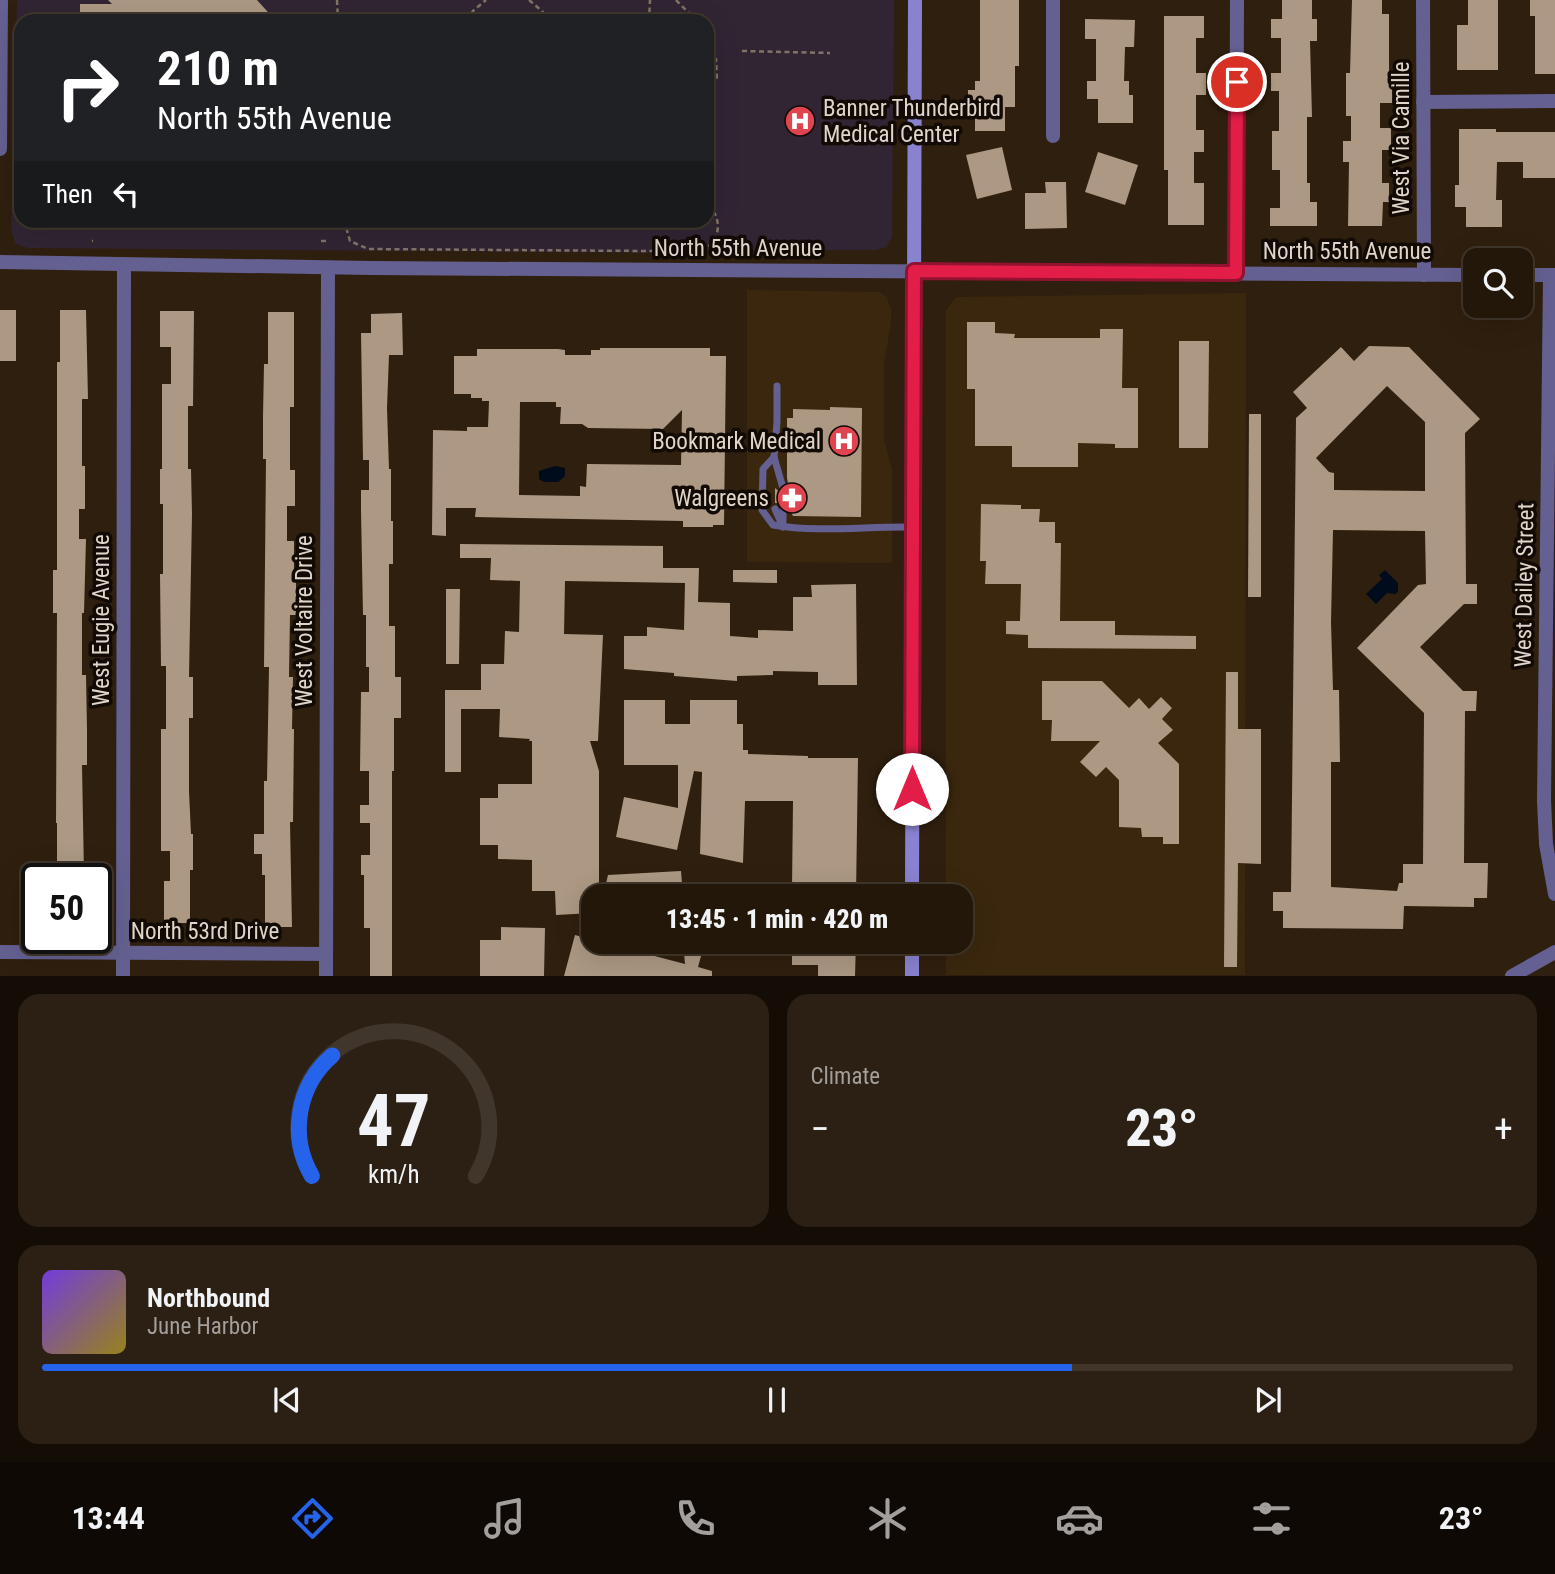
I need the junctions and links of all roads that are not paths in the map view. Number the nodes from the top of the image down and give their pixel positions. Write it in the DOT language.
graph roads {
  1 [pos="1,0"];
  2 [pos="915,0"];
  3 [pos="1054,0"];
  4 [pos="1237,0"];
  5 [pos="1423,0"];
  6 [pos="1555,101"];
  7 [pos="1423,102"];
  8 [pos="1054,136"];
  9 [pos="0,149"];
  10 [pos="0,262"];
  11 [pos="124,265"];
  12 [pos="328,268"];
  13 [pos="914,271"];
  14 [pos="1236,273"];
  15 [pos="1424,275"];
  16 [pos="1463,275"];
  17 [pos="1533,275"];
  18 [pos="1552,275"];
  19 [pos="777,386"];
  20 [pos="774,457"];
  21 [pos="779,486"];
  22 [pos="779,509"];
  23 [pos="783,527"];
  24 [pos="913,527"];
  25 [pos="912,884"];
  26 [pos="1555,894"];
  27 [pos="0,952"];
  28 [pos="123,953"];
  29 [pos="1555,953"];
  30 [pos="326,954"];
  31 [pos="912,954"];
  32 [pos="123,975"];
  33 [pos="326,975"];
  34 [pos="912,975"];
  35 [pos="1512,975"];
  1 -- 9 [label="street"];
  2 -- 13 [label="main road"];
  3 -- 8 [label="street"];
  4 -- 14 [label="street"];
  5 -- 7 [label="street, West Via Camille"];
  6 -- 7 [label="street"];
  7 -- 15 [label="street, West Via Camille"];
  10 -- 11 [label="street, North 55th Avenue"];
  11 -- 12 [label="street, North 55th Avenue"];
  11 -- 28 [label="street, West Eugie Avenue"];
  12 -- 13 [label="street, North 55th Avenue"];
  12 -- 30 [label="street, West Voltaire Drive"];
  13 -- 14 [label="street, North 55th Avenue"];
  13 -- 24 [label="main road"];
  14 -- 15 [label="street, North 55th Avenue"];
  15 -- 16 [label="street, North 55th Avenue"];
  17 -- 18 [label="street"];
  18 -- 26 [label="street, West Dailey Street"];
  19 -- 20 [label="lane"];
  20 -- 21 [label="lane"];
  20 -- 23 [label="lane"];
  22 -- 23 [label="lane"];
  23 -- 24 [label="lane"];
  24 -- 25 [label="main road"];
  27 -- 28 [label="street, North 53rd Drive"];
  28 -- 30 [label="street, North 53rd Drive"];
  28 -- 32 [label="street, West Eugie Avenue"];
  29 -- 35 [label="street"];
  30 -- 33 [label="street, West Voltaire Drive"];
  31 -- 34 [label="main road"];
}
